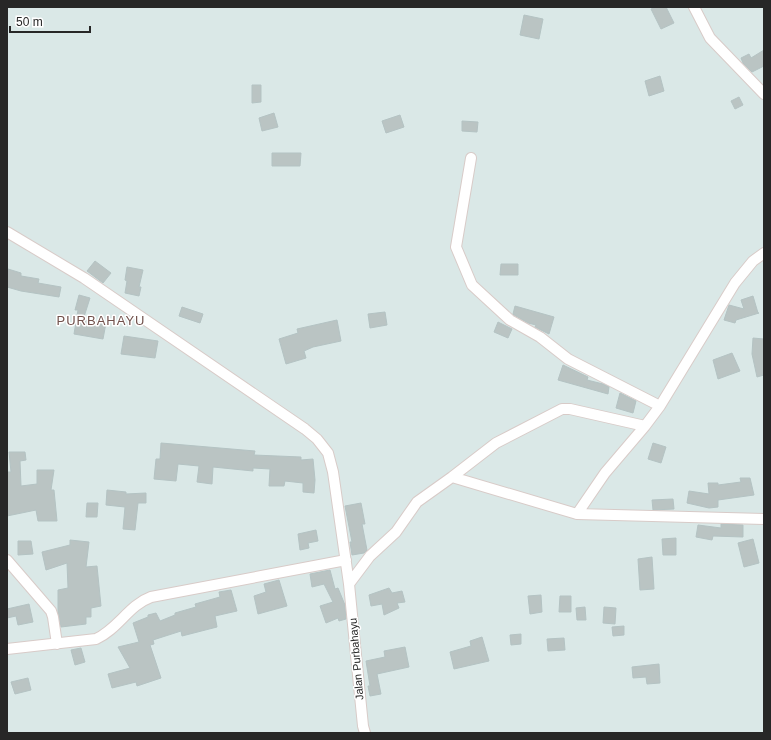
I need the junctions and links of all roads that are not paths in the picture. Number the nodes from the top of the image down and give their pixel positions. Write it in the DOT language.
graph roads {
  1 [pos="694,7"];
  2 [pos="764,94"];
  3 [pos="470,158"];
  4 [pos="7,232"];
  5 [pos="764,253"];
  6 [pos="660,406"];
  7 [pos="645,426"];
  8 [pos="452,477"];
  9 [pos="577,514"];
  10 [pos="764,519"];
  11 [pos="7,560"];
  12 [pos="346,560"];
  13 [pos="350,584"];
  14 [pos="57,644"];
  15 [pos="7,649"];
  16 [pos="365,733"];
  1 -- 2 [label="street"];
  3 -- 6 [label="street"];
  4 -- 12 [label="street, Jalan Purbahayu"];
  5 -- 6 [label="street"];
  6 -- 7 [label="street"];
  7 -- 8 [label="street"];
  7 -- 9 [label="street"];
  8 -- 9 [label="street"];
  8 -- 13 [label="street"];
  9 -- 10 [label="street"];
  11 -- 14 [label="street"];
  12 -- 13 [label="street, Jalan Purbahayu"];
  12 -- 14 [label="street"];
  13 -- 16 [label="street, Jalan Purbahayu"];
  14 -- 15 [label="street"];
}
